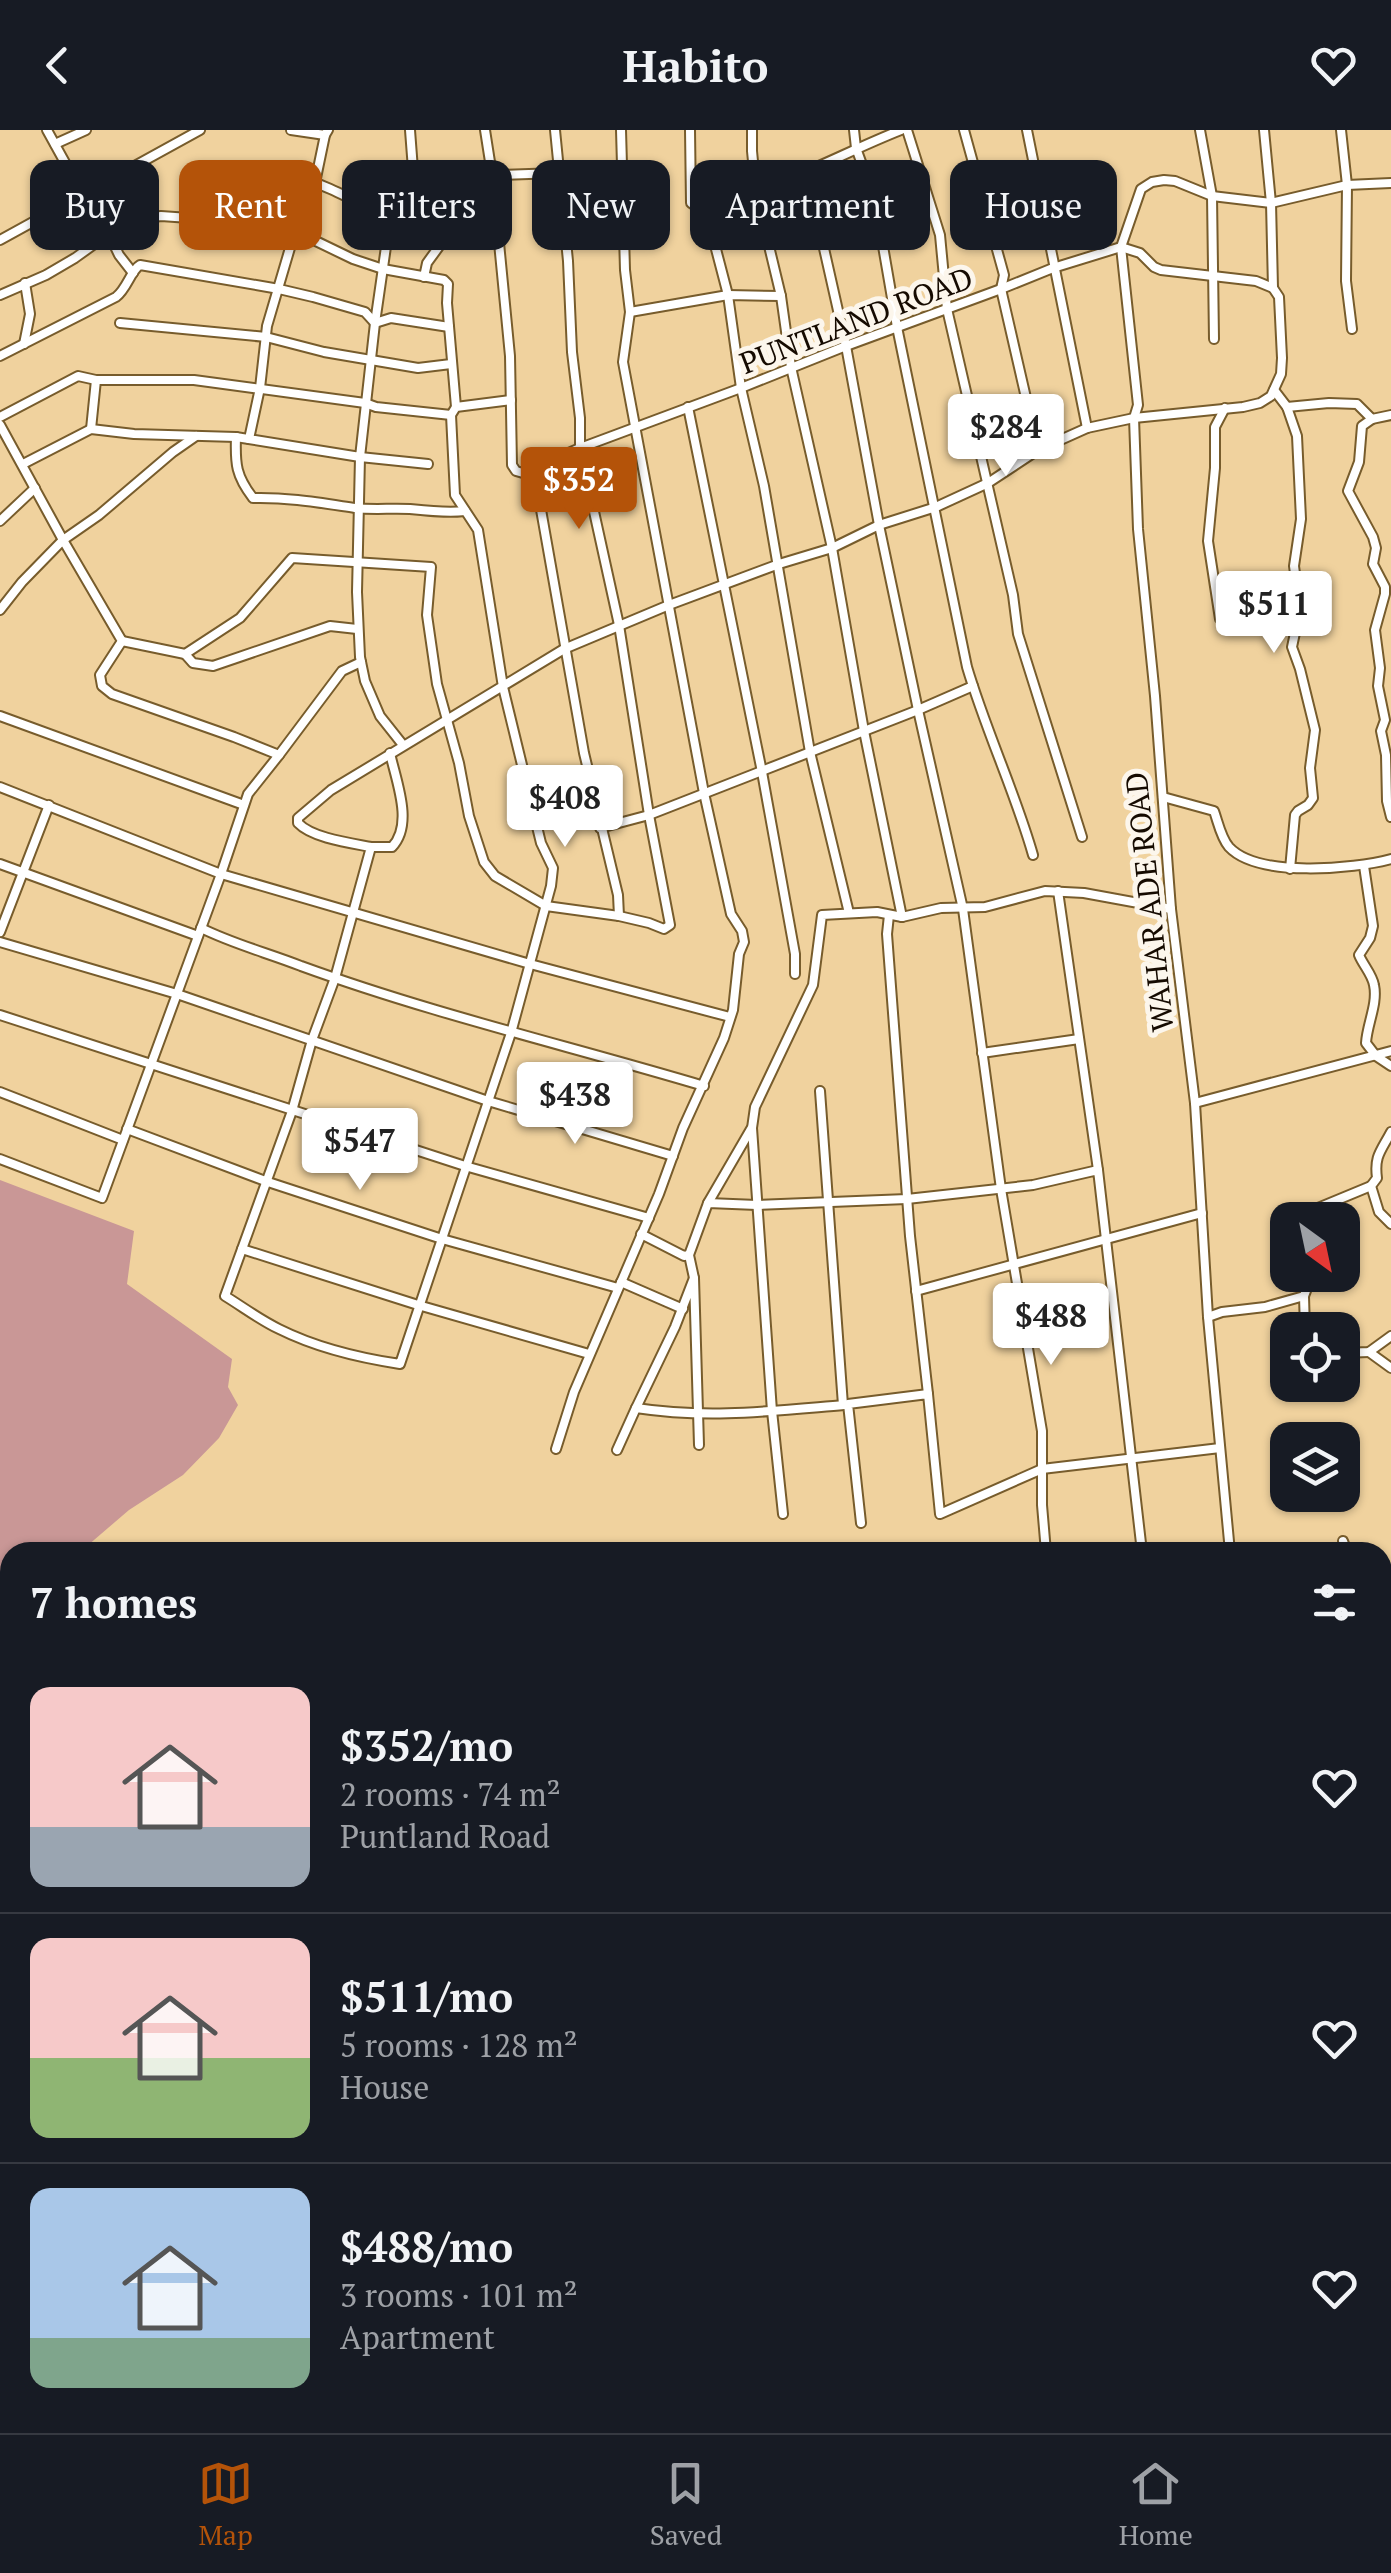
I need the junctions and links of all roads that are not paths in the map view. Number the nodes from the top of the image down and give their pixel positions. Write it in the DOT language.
graph roads {
  1 [pos="47,130"];
  2 [pos="86,130"];
  3 [pos="200,130"];
  4 [pos="291,130"];
  5 [pos="410,130"];
  6 [pos="485,130"];
  7 [pos="554,130"];
  8 [pos="621,130"];
  9 [pos="690,130"];
  10 [pos="752,130"];
  11 [pos="854,130"];
  12 [pos="904,130"];
  13 [pos="964,130"];
  14 [pos="1027,130"];
  15 [pos="1200,130"];
  16 [pos="1264,130"];
  17 [pos="1341,130"];
  18 [pos="327,132"];
  19 [pos="55,144"];
  20 [pos="856,148"];
  21 [pos="64,160"];
  22 [pos="144,160"];
  23 [pos="320,160"];
  24 [pos="412,160"];
  25 [pos="490,160"];
  26 [pos="556,160"];
  27 [pos="690,160"];
  28 [pos="753,160"];
  29 [pos="832,160"];
  30 [pos="1391,183"];
  31 [pos="1347,185"];
  32 [pos="1212,196"];
  33 [pos="1271,203"];
  34 [pos="30,223"];
  35 [pos="0,240"];
  36 [pos="322,245"];
  37 [pos="1121,248"];
  38 [pos="86,250"];
  39 [pos="117,250"];
  40 [pos="289,250"];
  41 [pos="385,250"];
  42 [pos="436,250"];
  43 [pos="500,250"];
  44 [pos="567,250"];
  45 [pos="717,250"];
  46 [pos="770,250"];
  47 [pos="824,250"];
  48 [pos="1053,268"];
  49 [pos="382,269"];
  50 [pos="133,274"];
  51 [pos="424,276"];
  52 [pos="1214,276"];
  53 [pos="24,283"];
  54 [pos="279,288"];
  55 [pos="1274,288"];
  56 [pos="1001,289"];
  57 [pos="728,295"];
  58 [pos="0,296"];
  59 [pos="781,296"];
  60 [pos="946,309"];
  61 [pos="630,312"];
  62 [pos="375,323"];
  63 [pos="120,324"];
  64 [pos="449,327"];
  65 [pos="897,327"];
  66 [pos="1352,329"];
  67 [pos="266,336"];
  68 [pos="1214,339"];
  69 [pos="24,344"];
  70 [pos="846,346"];
  71 [pos="0,356"];
  72 [pos="372,360"];
  73 [pos="452,364"];
  74 [pos="791,367"];
  75 [pos="96,380"];
  76 [pos="260,388"];
  77 [pos="741,388"];
  78 [pos="1274,390"];
  79 [pos="511,400"];
  80 [pos="365,404"];
  81 [pos="688,407"];
  82 [pos="1287,407"];
  83 [pos="1226,408"];
  84 [pos="454,411"];
  85 [pos="1391,415"];
  86 [pos="0,417"];
  87 [pos="1134,418"];
  88 [pos="1372,419"];
  89 [pos="0,425"];
  90 [pos="636,426"];
  91 [pos="1087,428"];
  92 [pos="91,429"];
  93 [pos="196,436"];
  94 [pos="236,437"];
  95 [pos="250,439"];
  96 [pos="580,448"];
  97 [pos="1038,450"];
  98 [pos="360,457"];
  99 [pos="23,464"];
  100 [pos="428,464"];
  101 [pos="534,470"];
  102 [pos="988,484"];
  103 [pos="35,488"];
  104 [pos="936,507"];
  105 [pos="358,508"];
  106 [pos="466,512"];
  107 [pos="0,522"];
  108 [pos="879,525"];
  109 [pos="63,540"];
  110 [pos="832,548"];
  111 [pos="358,562"];
  112 [pos="778,564"];
  113 [pos="725,585"];
  114 [pos="669,605"];
  115 [pos="0,610"];
  116 [pos="1220,619"];
  117 [pos="618,625"];
  118 [pos="357,630"];
  119 [pos="122,640"];
  120 [pos="564,648"];
  121 [pos="184,654"];
  122 [pos="361,662"];
  123 [pos="972,686"];
  124 [pos="504,687"];
  125 [pos="918,710"];
  126 [pos="0,716"];
  127 [pos="446,718"];
  128 [pos="1388,721"];
  129 [pos="864,731"];
  130 [pos="402,745"];
  131 [pos="810,752"];
  132 [pos="390,753"];
  133 [pos="279,756"];
  134 [pos="762,772"];
  135 [pos="0,788"];
  136 [pos="704,793"];
  137 [pos="1163,797"];
  138 [pos="49,805"];
  139 [pos="244,805"];
  140 [pos="649,815"];
  141 [pos="1391,817"];
  142 [pos="600,828"];
  143 [pos="1082,837"];
  144 [pos="370,847"];
  145 [pos="1033,856"];
  146 [pos="1391,859"];
  147 [pos="0,864"];
  148 [pos="1364,866"];
  149 [pos="1290,869"];
  150 [pos="24,873"];
  151 [pos="221,874"];
  152 [pos="1058,892"];
  153 [pos="546,906"];
  154 [pos="962,909"];
  155 [pos="1172,909"];
  156 [pos="849,912"];
  157 [pos="352,913"];
  158 [pos="890,915"];
  159 [pos="618,916"];
  160 [pos="902,917"];
  161 [pos="0,932"];
  162 [pos="200,932"];
  163 [pos="0,942"];
  164 [pos="530,964"];
  165 [pos="795,974"];
  166 [pos="334,978"];
  167 [pos="177,994"];
  168 [pos="0,1015"];
  169 [pos="730,1017"];
  170 [pos="511,1033"];
  171 [pos="1079,1039"];
  172 [pos="312,1040"];
  173 [pos="1391,1051"];
  174 [pos="982,1053"];
  175 [pos="1376,1056"];
  176 [pos="151,1064"];
  177 [pos="1391,1066"];
  178 [pos="704,1086"];
  179 [pos="820,1091"];
  180 [pos="0,1092"];
  181 [pos="488,1101"];
  182 [pos="1195,1103"];
  183 [pos="292,1111"];
  184 [pos="752,1128"];
  185 [pos="128,1129"];
  186 [pos="1391,1132"];
  187 [pos="123,1140"];
  188 [pos="673,1156"];
  189 [pos="0,1158"];
  190 [pos="465,1166"];
  191 [pos="1098,1170"];
  192 [pos="268,1182"];
  193 [pos="1371,1186"];
  194 [pos="1001,1190"];
  195 [pos="907,1198"];
  196 [pos="828,1201"];
  197 [pos="1332,1202"];
  198 [pos="708,1203"];
  199 [pos="757,1206"];
  200 [pos="1202,1213"];
  201 [pos="648,1218"];
  202 [pos="1391,1224"];
  203 [pos="641,1234"];
  204 [pos="442,1239"];
  205 [pos="1106,1239"];
  206 [pos="242,1249"];
  207 [pos="689,1255"];
  208 [pos="1014,1264"];
  209 [pos="694,1278"];
  210 [pos="619,1285"];
  211 [pos="916,1291"];
  212 [pos="1306,1292"];
  213 [pos="1304,1296"];
  214 [pos="418,1305"];
  215 [pos="682,1308"];
  216 [pos="1304,1312"];
  217 [pos="1208,1317"];
  218 [pos="1391,1336"];
  219 [pos="1360,1352"];
  220 [pos="1369,1352"];
  221 [pos="590,1354"];
  222 [pos="1391,1368"];
  223 [pos="928,1394"];
  224 [pos="846,1405"];
  225 [pos="636,1408"];
  226 [pos="772,1411"];
  227 [pos="698,1414"];
  228 [pos="699,1445"];
  229 [pos="556,1448"];
  230 [pos="1220,1448"];
  231 [pos="617,1450"];
  232 [pos="1131,1456"];
  233 [pos="1042,1469"];
  234 [pos="783,1514"];
  235 [pos="861,1524"];
  236 [pos="1046,1542"];
  237 [pos="1141,1542"];
  238 [pos="1229,1542"];
  1 -- 19 [label="street"];
  2 -- 19 [label="street"];
  3 -- 22 [label="street"];
  4 -- 18 [label="street"];
  5 -- 24 [label="street"];
  6 -- 25 [label="street"];
  7 -- 26 [label="street"];
  8 -- 61 [label="street"];
  9 -- 27 [label="street"];
  10 -- 28 [label="street"];
  11 -- 20 [label="street"];
  12 -- 20 [label="street"];
  12 -- 60 [label="street"];
  13 -- 56 [label="street"];
  14 -- 48 [label="street"];
  15 -- 32 [label="street"];
  16 -- 33 [label="street"];
  17 -- 31 [label="street"];
  18 -- 23 [label="street"];
  19 -- 21 [label="street"];
  20 -- 29 [label="street"];
  20 -- 65 [label="street"];
  30 -- 31 [label="street"];
  31 -- 33 [label="street"];
  31 -- 66 [label="street"];
  32 -- 33 [label="street"];
  32 -- 37 [label="street"];
  32 -- 52 [label="street"];
  33 -- 55 [label="street"];
  34 -- 35 [label="street"];
  36 -- 49 [label="street"];
  37 -- 48 [label="street, PUNTLAND ROAD"];
  37 -- 52 [label="street"];
  37 -- 87 [label="street, WAHAR ADE ROAD"];
  38 -- 53 [label="street"];
  39 -- 50 [label="street"];
  40 -- 54 [label="street"];
  41 -- 49 [label="street"];
  42 -- 51 [label="street"];
  43 -- 79 [label="street"];
  44 -- 96 [label="street"];
  45 -- 57 [label="street"];
  46 -- 59 [label="street"];
  47 -- 70 [label="street"];
  48 -- 56 [label="street, PUNTLAND ROAD"];
  48 -- 91 [label="street"];
  49 -- 51 [label="street"];
  49 -- 62 [label="street"];
  50 -- 54 [label="street"];
  50 -- 69 [label="street"];
  51 -- 64 [label="street"];
  52 -- 55 [label="street"];
  52 -- 68 [label="street"];
  53 -- 58 [label="street"];
  53 -- 69 [label="street"];
  54 -- 62 [label="street"];
  54 -- 67 [label="street"];
  55 -- 78 [label="street"];
  56 -- 60 [label="street, PUNTLAND ROAD"];
  56 -- 97 [label="street"];
  57 -- 59 [label="street"];
  57 -- 61 [label="street"];
  57 -- 77 [label="street"];
  59 -- 74 [label="street"];
  60 -- 65 [label="street, PUNTLAND ROAD"];
  60 -- 102 [label="street"];
  61 -- 90 [label="street"];
  62 -- 64 [label="street"];
  62 -- 72 [label="street"];
  63 -- 67 [label="street"];
  64 -- 73 [label="street"];
  65 -- 70 [label="street, PUNTLAND ROAD"];
  65 -- 104 [label="street"];
  67 -- 72 [label="street"];
  67 -- 76 [label="street"];
  69 -- 71 [label="street"];
  70 -- 74 [label="street, PUNTLAND ROAD"];
  70 -- 108 [label="street"];
  72 -- 73 [label="street"];
  72 -- 80 [label="street"];
  73 -- 84 [label="street"];
  74 -- 77 [label="street, PUNTLAND ROAD"];
  74 -- 110 [label="street"];
  75 -- 76 [label="street"];
  75 -- 86 [label="street"];
  75 -- 92 [label="street"];
  76 -- 80 [label="street"];
  76 -- 95 [label="street"];
  77 -- 81 [label="street, PUNTLAND ROAD"];
  77 -- 112 [label="street"];
  78 -- 82 [label="street"];
  78 -- 83 [label="street"];
  79 -- 84 [label="street"];
  79 -- 101 [label="street"];
  80 -- 84 [label="street"];
  80 -- 98 [label="street"];
  81 -- 90 [label="street, PUNTLAND ROAD"];
  81 -- 113 [label="street"];
  82 -- 88 [label="street"];
  82 -- 149 [label="street"];
  83 -- 87 [label="street"];
  83 -- 116 [label="street"];
  84 -- 106 [label="street"];
  85 -- 88 [label="street"];
  87 -- 91 [label="street"];
  87 -- 137 [label="street, WAHAR ADE ROAD"];
  88 -- 128 [label="street"];
  89 -- 99 [label="street"];
  90 -- 96 [label="street, PUNTLAND ROAD"];
  90 -- 114 [label="street"];
  91 -- 97 [label="street"];
  92 -- 93 [label="street"];
  92 -- 99 [label="street"];
  93 -- 94 [label="street"];
  93 -- 109 [label="street"];
  94 -- 95 [label="street"];
  94 -- 105 [label="street"];
  95 -- 98 [label="street"];
  96 -- 101 [label="street, PUNTLAND ROAD"];
  96 -- 117 [label="street"];
  97 -- 102 [label="street"];
  98 -- 100 [label="street"];
  98 -- 105 [label="street"];
  99 -- 103 [label="street"];
  101 -- 120 [label="street"];
  102 -- 104 [label="street"];
  102 -- 143 [label="street"];
  103 -- 107 [label="street"];
  103 -- 109 [label="street"];
  104 -- 108 [label="street"];
  104 -- 123 [label="street"];
  105 -- 106 [label="street"];
  105 -- 111 [label="street"];
  106 -- 124 [label="street"];
  108 -- 110 [label="street"];
  108 -- 125 [label="street"];
  109 -- 115 [label="street"];
  109 -- 119 [label="street"];
  110 -- 112 [label="street"];
  110 -- 129 [label="street"];
  111 -- 118 [label="street"];
  111 -- 121 [label="street"];
  111 -- 127 [label="street"];
  112 -- 113 [label="street"];
  112 -- 131 [label="street"];
  113 -- 114 [label="street"];
  113 -- 134 [label="street"];
  114 -- 117 [label="street"];
  114 -- 136 [label="street"];
  117 -- 120 [label="street"];
  117 -- 140 [label="street"];
  118 -- 121 [label="street"];
  118 -- 122 [label="street"];
  119 -- 121 [label="street"];
  119 -- 133 [label="street"];
  120 -- 124 [label="street"];
  120 -- 142 [label="street"];
  122 -- 130 [label="street"];
  122 -- 133 [label="street"];
  123 -- 125 [label="street"];
  123 -- 145 [label="street"];
  124 -- 127 [label="street"];
  124 -- 153 [label="street"];
  125 -- 129 [label="street"];
  125 -- 154 [label="street"];
  126 -- 139 [label="street"];
  127 -- 130 [label="street"];
  127 -- 153 [label="street"];
  128 -- 141 [label="street"];
  129 -- 131 [label="street"];
  129 -- 160 [label="street"];
  130 -- 132 [label="street"];
  131 -- 134 [label="street"];
  131 -- 156 [label="street"];
  132 -- 144 [label="street"];
  132 -- 144 [label="street"];
  133 -- 139 [label="street"];
  134 -- 136 [label="street"];
  134 -- 165 [label="street"];
  135 -- 138 [label="street"];
  136 -- 140 [label="street"];
  136 -- 169 [label="street"];
  137 -- 149 [label="street"];
  137 -- 155 [label="street, WAHAR ADE ROAD"];
  138 -- 150 [label="street"];
  138 -- 151 [label="street"];
  139 -- 151 [label="street"];
  140 -- 142 [label="street"];
  140 -- 159 [label="street"];
  142 -- 159 [label="street"];
  144 -- 157 [label="street"];
  146 -- 148 [label="street"];
  147 -- 150 [label="street"];
  148 -- 149 [label="street"];
  148 -- 175 [label="street"];
  150 -- 161 [label="street"];
  150 -- 162 [label="street"];
  151 -- 157 [label="street"];
  151 -- 162 [label="street"];
  152 -- 154 [label="street"];
  152 -- 155 [label="street"];
  152 -- 171 [label="street"];
  153 -- 159 [label="street"];
  153 -- 164 [label="street"];
  154 -- 160 [label="street"];
  154 -- 174 [label="street"];
  155 -- 182 [label="street, WAHAR ADE ROAD"];
  156 -- 158 [label="street"];
  156 -- 184 [label="street"];
  157 -- 164 [label="street"];
  157 -- 166 [label="street"];
  158 -- 160 [label="street"];
  158 -- 195 [label="street"];
  162 -- 166 [label="street"];
  162 -- 167 [label="street"];
  163 -- 167 [label="street"];
  164 -- 169 [label="street"];
  164 -- 170 [label="street"];
  166 -- 170 [label="street"];
  166 -- 172 [label="street"];
  167 -- 172 [label="street"];
  167 -- 176 [label="street"];
  168 -- 176 [label="street"];
  169 -- 178 [label="street"];
  170 -- 178 [label="street"];
  170 -- 181 [label="street"];
  171 -- 174 [label="street"];
  171 -- 191 [label="street"];
  172 -- 181 [label="street"];
  172 -- 183 [label="street"];
  173 -- 175 [label="street"];
  174 -- 194 [label="street"];
  175 -- 177 [label="street"];
  175 -- 182 [label="street"];
  176 -- 183 [label="street"];
  176 -- 185 [label="street"];
  178 -- 188 [label="street"];
  179 -- 196 [label="street"];
  180 -- 187 [label="street"];
  181 -- 188 [label="street"];
  181 -- 190 [label="street"];
  182 -- 200 [label="street, WAHAR ADE ROAD"];
  183 -- 190 [label="street"];
  183 -- 192 [label="street"];
  184 -- 198 [label="street"];
  184 -- 199 [label="street"];
  185 -- 187 [label="street"];
  185 -- 192 [label="street"];
  186 -- 193 [label="street"];
  187 -- 189 [label="street"];
  188 -- 201 [label="street"];
  190 -- 201 [label="street"];
  190 -- 204 [label="street"];
  191 -- 194 [label="street"];
  191 -- 205 [label="street"];
  192 -- 204 [label="street"];
  192 -- 206 [label="street"];
  193 -- 197 [label="street"];
  193 -- 202 [label="street"];
  194 -- 195 [label="street"];
  194 -- 208 [label="street"];
  195 -- 196 [label="street"];
  195 -- 211 [label="street"];
  196 -- 199 [label="street"];
  196 -- 224 [label="street"];
  198 -- 199 [label="street"];
  198 -- 207 [label="street"];
  199 -- 226 [label="street"];
  200 -- 205 [label="street"];
  200 -- 217 [label="street, WAHAR ADE ROAD"];
  201 -- 203 [label="street"];
  203 -- 207 [label="street"];
  203 -- 210 [label="street"];
  204 -- 210 [label="street"];
  204 -- 214 [label="street"];
  205 -- 208 [label="street"];
  205 -- 232 [label="street"];
  206 -- 214 [label="street"];
  206 -- 214 [label="street"];
  207 -- 209 [label="street"];
  208 -- 211 [label="street"];
  208 -- 233 [label="street"];
  209 -- 215 [label="street"];
  209 -- 227 [label="street"];
  210 -- 215 [label="street"];
  210 -- 221 [label="street"];
  211 -- 223 [label="street"];
  212 -- 213 [label="street"];
  213 -- 216 [label="street"];
  213 -- 217 [label="street"];
  214 -- 221 [label="street"];
  215 -- 225 [label="street"];
  217 -- 230 [label="street, WAHAR ADE ROAD"];
  218 -- 220 [label="street"];
  219 -- 220 [label="street"];
  220 -- 222 [label="street"];
  221 -- 229 [label="street"];
  223 -- 224 [label="street"];
  223 -- 233 [label="street"];
  224 -- 226 [label="street"];
  224 -- 235 [label="street"];
  225 -- 227 [label="street"];
  225 -- 231 [label="street"];
  226 -- 227 [label="street"];
  226 -- 234 [label="street"];
  227 -- 228 [label="street"];
  230 -- 232 [label="street"];
  230 -- 238 [label="street, WAHAR ADE ROAD"];
  232 -- 233 [label="street"];
  232 -- 237 [label="street"];
  233 -- 236 [label="street"];
}
